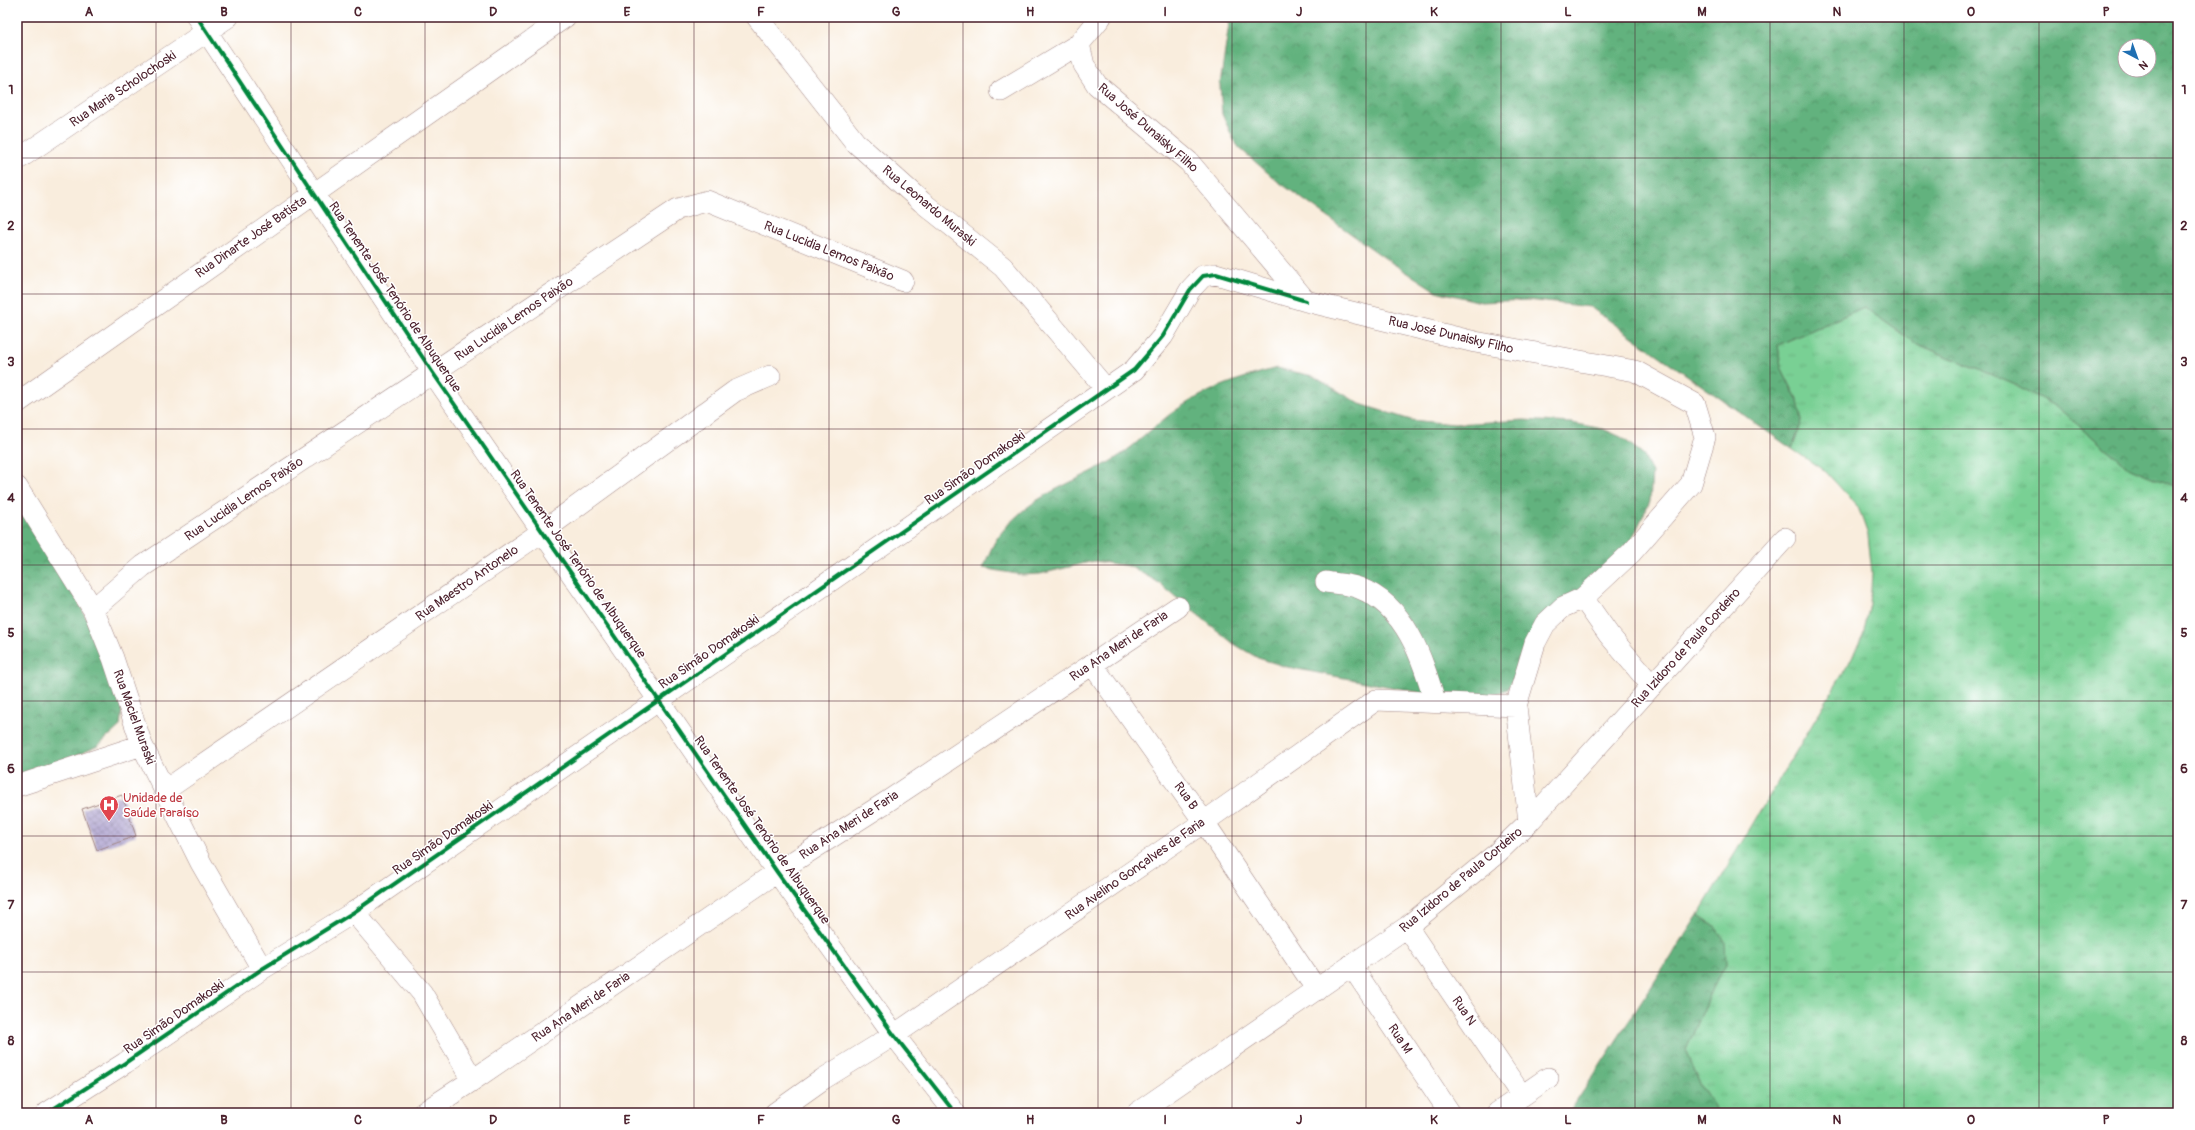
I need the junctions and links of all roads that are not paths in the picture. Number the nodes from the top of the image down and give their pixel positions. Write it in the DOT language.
graph roads {
  1 [pos="228,17"];
  2 [pos="565,17"];
  3 [pos="757,17"];
  4 [pos="1101,17"];
  5 [pos="202,25"];
  6 [pos="1079,44"];
  7 [pos="1001,91"];
  8 [pos="17,160"];
  9 [pos="313,193"];
  10 [pos="903,281"];
  11 [pos="1306,301"];
  12 [pos="433,373"];
  13 [pos="770,376"];
  14 [pos="1106,389"];
  15 [pos="17,403"];
  16 [pos="17,487"];
  17 [pos="543,531"];
  18 [pos="1785,538"];
  19 [pos="1326,582"];
  20 [pos="1583,598"];
  21 [pos="1178,607"];
  22 [pos="93,609"];
  23 [pos="1092,664"];
  24 [pos="1652,686"];
  25 [pos="659,699"];
  26 [pos="1435,701"];
  27 [pos="1516,706"];
  28 [pos="142,745"];
  29 [pos="17,786"];
  30 [pos="164,792"];
  31 [pos="1204,822"];
  32 [pos="1529,822"];
  33 [pos="777,872"];
  34 [pos="354,912"];
  35 [pos="1407,926"];
  36 [pos="1351,965"];
  37 [pos="262,969"];
  38 [pos="1317,990"];
  39 [pos="894,1035"];
  40 [pos="1548,1078"];
  41 [pos="473,1080"];
  42 [pos="1522,1096"];
  43 [pos="47,1113"];
  44 [pos="423,1113"];
  45 [pos="775,1113"];
  46 [pos="955,1113"];
  47 [pos="1137,1113"];
  48 [pos="1450,1113"];
  49 [pos="1497,1113"];
  1 -- 5 [label="street, Rua Maria Scholochoski"];
  2 -- 9 [label="street, Rua Dinarte José Batista"];
  3 -- 14 [label="street, Rua Leonardo Muraski"];
  4 -- 6 [label="street"];
  5 -- 8 [label="street, Rua Maria Scholochoski"];
  5 -- 9 [label="street, Rua Tenente José Tenório de Albuquerque"];
  6 -- 7 [label="street"];
  6 -- 11 [label="street, Rua José Dunaisky Filho"];
  9 -- 12 [label="street, Rua Tenente José Tenório de Albuquerque"];
  9 -- 15 [label="street, Rua Dinarte José Batista"];
  10 -- 12 [label="street, Rua Lucidia Lemos Paixão"];
  11 -- 14 [label="street, Rua Simão Domakoski"];
  11 -- 20 [label="street, Rua José Dunaisky Filho"];
  12 -- 17 [label="street, Rua Tenente José Tenório de Albuquerque"];
  12 -- 22 [label="street, Rua Lucidia Lemos Paixão"];
  13 -- 17 [label="street, Rua Maestro Antonelo"];
  14 -- 25 [label="street, Rua Simão Domakoski"];
  16 -- 22 [label="street, Rua Maciel Muraski"];
  17 -- 25 [label="street, Rua Tenente José Tenório de Albuquerque"];
  17 -- 30 [label="street, Rua Maestro Antonelo"];
  18 -- 24 [label="street, Rua Izidoro de Paula Cordeiro"];
  19 -- 26 [label="street"];
  20 -- 24 [label="street"];
  20 -- 27 [label="street, Rua José Dunaisky Filho"];
  21 -- 23 [label="street, Rua Ana Meri de Faria"];
  22 -- 28 [label="street, Rua Maciel Muraski"];
  23 -- 31 [label="street, Rua B"];
  23 -- 33 [label="street, Rua Ana Meri de Faria"];
  24 -- 32 [label="street, Rua Izidoro de Paula Cordeiro"];
  25 -- 33 [label="street, Rua Tenente José Tenório de Albuquerque"];
  25 -- 34 [label="street, Rua Simão Domakoski"];
  26 -- 27 [label="street, Rua Avelino Gonçalves de Faria"];
  26 -- 31 [label="street, Rua Avelino Gonçalves de Faria"];
  27 -- 32 [label="street"];
  28 -- 29 [label="street"];
  28 -- 30 [label="street, Rua Maciel Muraski"];
  30 -- 37 [label="street, Rua Maciel Muraski"];
  31 -- 38 [label="street, Rua B"];
  31 -- 39 [label="street, Rua Avelino Gonçalves de Faria"];
  32 -- 35 [label="street, Rua Izidoro de Paula Cordeiro"];
  33 -- 39 [label="street, Rua Tenente José Tenório de Albuquerque"];
  33 -- 41 [label="street, Rua Ana Meri de Faria"];
  34 -- 37 [label="street, Rua Simão Domakoski"];
  34 -- 41 [label="street"];
  35 -- 36 [label="street, Rua Izidoro de Paula Cordeiro"];
  35 -- 42 [label="street, Rua N"];
  36 -- 38 [label="street, Rua Izidoro de Paula Cordeiro"];
  36 -- 48 [label="street, Rua M"];
  37 -- 43 [label="street, Rua Simão Domakoski"];
  38 -- 47 [label="street, Rua Izidoro de Paula Cordeiro"];
  39 -- 45 [label="street, Rua Avelino Gonçalves de Faria"];
  39 -- 46 [label="street, Rua Tenente José Tenório de Albuquerque"];
  40 -- 42 [label="street"];
  41 -- 44 [label="street, Rua Ana Meri de Faria"];
  42 -- 49 [label="street"];
}
